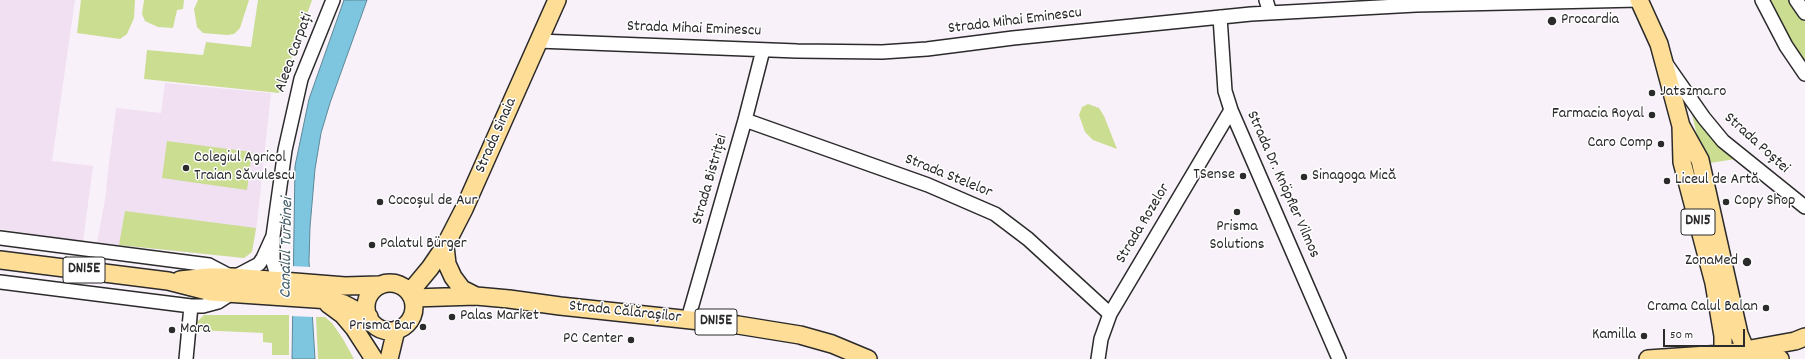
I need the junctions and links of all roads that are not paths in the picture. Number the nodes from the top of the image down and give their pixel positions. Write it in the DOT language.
graph roads {
  1 [pos="333,0"];
  2 [pos="557,0"];
  3 [pos="1266,0"];
  4 [pos="1639,0"];
  5 [pos="1762,0"];
  6 [pos="1796,0"];
  7 [pos="1270,13"];
  8 [pos="1805,13"];
  9 [pos="1220,17"];
  10 [pos="538,41"];
  11 [pos="763,50"];
  12 [pos="1664,60"];
  13 [pos="1805,74"];
  14 [pos="1230,110"];
  15 [pos="745,120"];
  16 [pos="1681,126"];
  17 [pos="1805,207"];
  18 [pos="273,236"];
  19 [pos="0,238"];
  20 [pos="445,246"];
  21 [pos="0,260"];
  22 [pos="283,280"];
  23 [pos="0,282"];
  24 [pos="232,285"];
  25 [pos="378,286"];
  26 [pos="318,293"];
  27 [pos="476,296"];
  28 [pos="409,297"];
  29 [pos="191,306"];
  30 [pos="1110,314"];
  31 [pos="688,319"];
  32 [pos="370,320"];
  33 [pos="396,330"];
  34 [pos="1805,337"];
  35 [pos="1746,351"];
  36 [pos="1722,357"];
  37 [pos="1686,358"];
  38 [pos="186,359"];
  39 [pos="374,359"];
  40 [pos="379,359"];
  41 [pos="389,359"];
  42 [pos="868,359"];
  43 [pos="1098,359"];
  44 [pos="1339,359"];
  45 [pos="1648,359"];
  46 [pos="1780,359"];
  1 -- 18 [label="street, Aleea Carpați"];
  2 -- 10 [label="main road, Strada Sinaia"];
  3 -- 7 [label="street"];
  4 -- 7 [label="street, Strada Mihai Eminescu"];
  4 -- 12 [label="main road, DN15"];
  5 -- 13 [label="street"];
  6 -- 8 [label="street"];
  7 -- 9 [label="street, Strada Mihai Eminescu"];
  9 -- 11 [label="street, Strada Mihai Eminescu"];
  9 -- 14 [label="street, Strada Dr. Knöpfler Vilmos"];
  10 -- 11 [label="street, Strada Mihai Eminescu"];
  10 -- 20 [label="main road, Strada Sinaia"];
  11 -- 15 [label="street, Strada Bistriței"];
  12 -- 16 [label="main road, DN15"];
  12 -- 17 [label="street, Strada Poștei"];
  14 -- 30 [label="street, Strada Rozelor"];
  14 -- 44 [label="street, Strada Dr. Knöpfler Vilmos"];
  15 -- 30 [label="street, Strada Stelelor"];
  15 -- 31 [label="street, Strada Bistriței"];
  16 -- 35 [label="main road, DN15"];
  16 -- 36 [label="main road, DN15"];
  18 -- 22 [label="street, Aleea Carpați"];
  18 -- 24 [label="street, Aleea Carpați"];
  19 -- 24 [label="street"];
  20 -- 27 [label="main road"];
  20 -- 28 [label="main road, Strada Sinaia"];
  21 -- 24 [label="main road, DN15E"];
  22 -- 24 [label="main road, DN15E"];
  22 -- 26 [label="main road, DN15E"];
  23 -- 29 [label="street"];
  24 -- 26 [label="main road, DN15E"];
  24 -- 29 [label="street, Aleea Carpați"];
  25 -- 26 [label="main road, DN15E"];
  25 -- 28 [label="main road"];
  25 -- 32 [label="main road"];
  26 -- 32 [label="main road, DN15E"];
  26 -- 39 [label="main road"];
  27 -- 28 [label="main road, Strada Călărașilor / DN15E"];
  27 -- 31 [label="main road, Strada Călărașilor / DN15E"];
  28 -- 33 [label="main road"];
  29 -- 38 [label="street"];
  30 -- 43 [label="street, Strada Rozelor"];
  31 -- 42 [label="main road, Strada Călărașilor / DN15E"];
  32 -- 33 [label="main road"];
  32 -- 40 [label="main road"];
  33 -- 41 [label="main road"];
  34 -- 35 [label="main road"];
  35 -- 36 [label="main road"];
  35 -- 46 [label="main road"];
  36 -- 37 [label="main road"];
  37 -- 45 [label="main road"];
}
